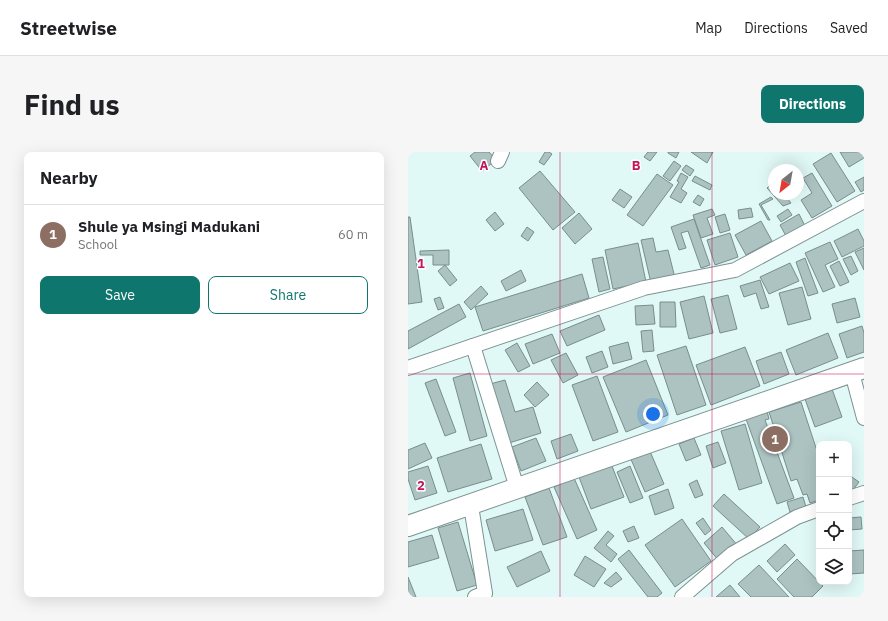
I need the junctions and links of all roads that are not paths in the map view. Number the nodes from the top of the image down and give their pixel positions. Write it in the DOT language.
graph roads {
  1 [pos="864,201"];
  2 [pos="473,346"];
  3 [pos="408,368"];
  4 [pos="858,371"];
  5 [pos="864,418"];
  6 [pos="517,488"];
  7 [pos="864,493"];
  8 [pos="852,497"];
  9 [pos="471,506"];
  10 [pos="816,510"];
  11 [pos="408,526"];
  12 [pos="475,597"];
  13 [pos="682,597"];
  1 -- 2 [label="street"];
  2 -- 3 [label="street"];
  2 -- 6 [label="street"];
  4 -- 5 [label="street"];
  4 -- 6 [label="main road"];
  6 -- 9 [label="main road"];
  7 -- 8 [label="street"];
  9 -- 11 [label="main road"];
  9 -- 12 [label="street"];
  10 -- 13 [label="street"];
}
